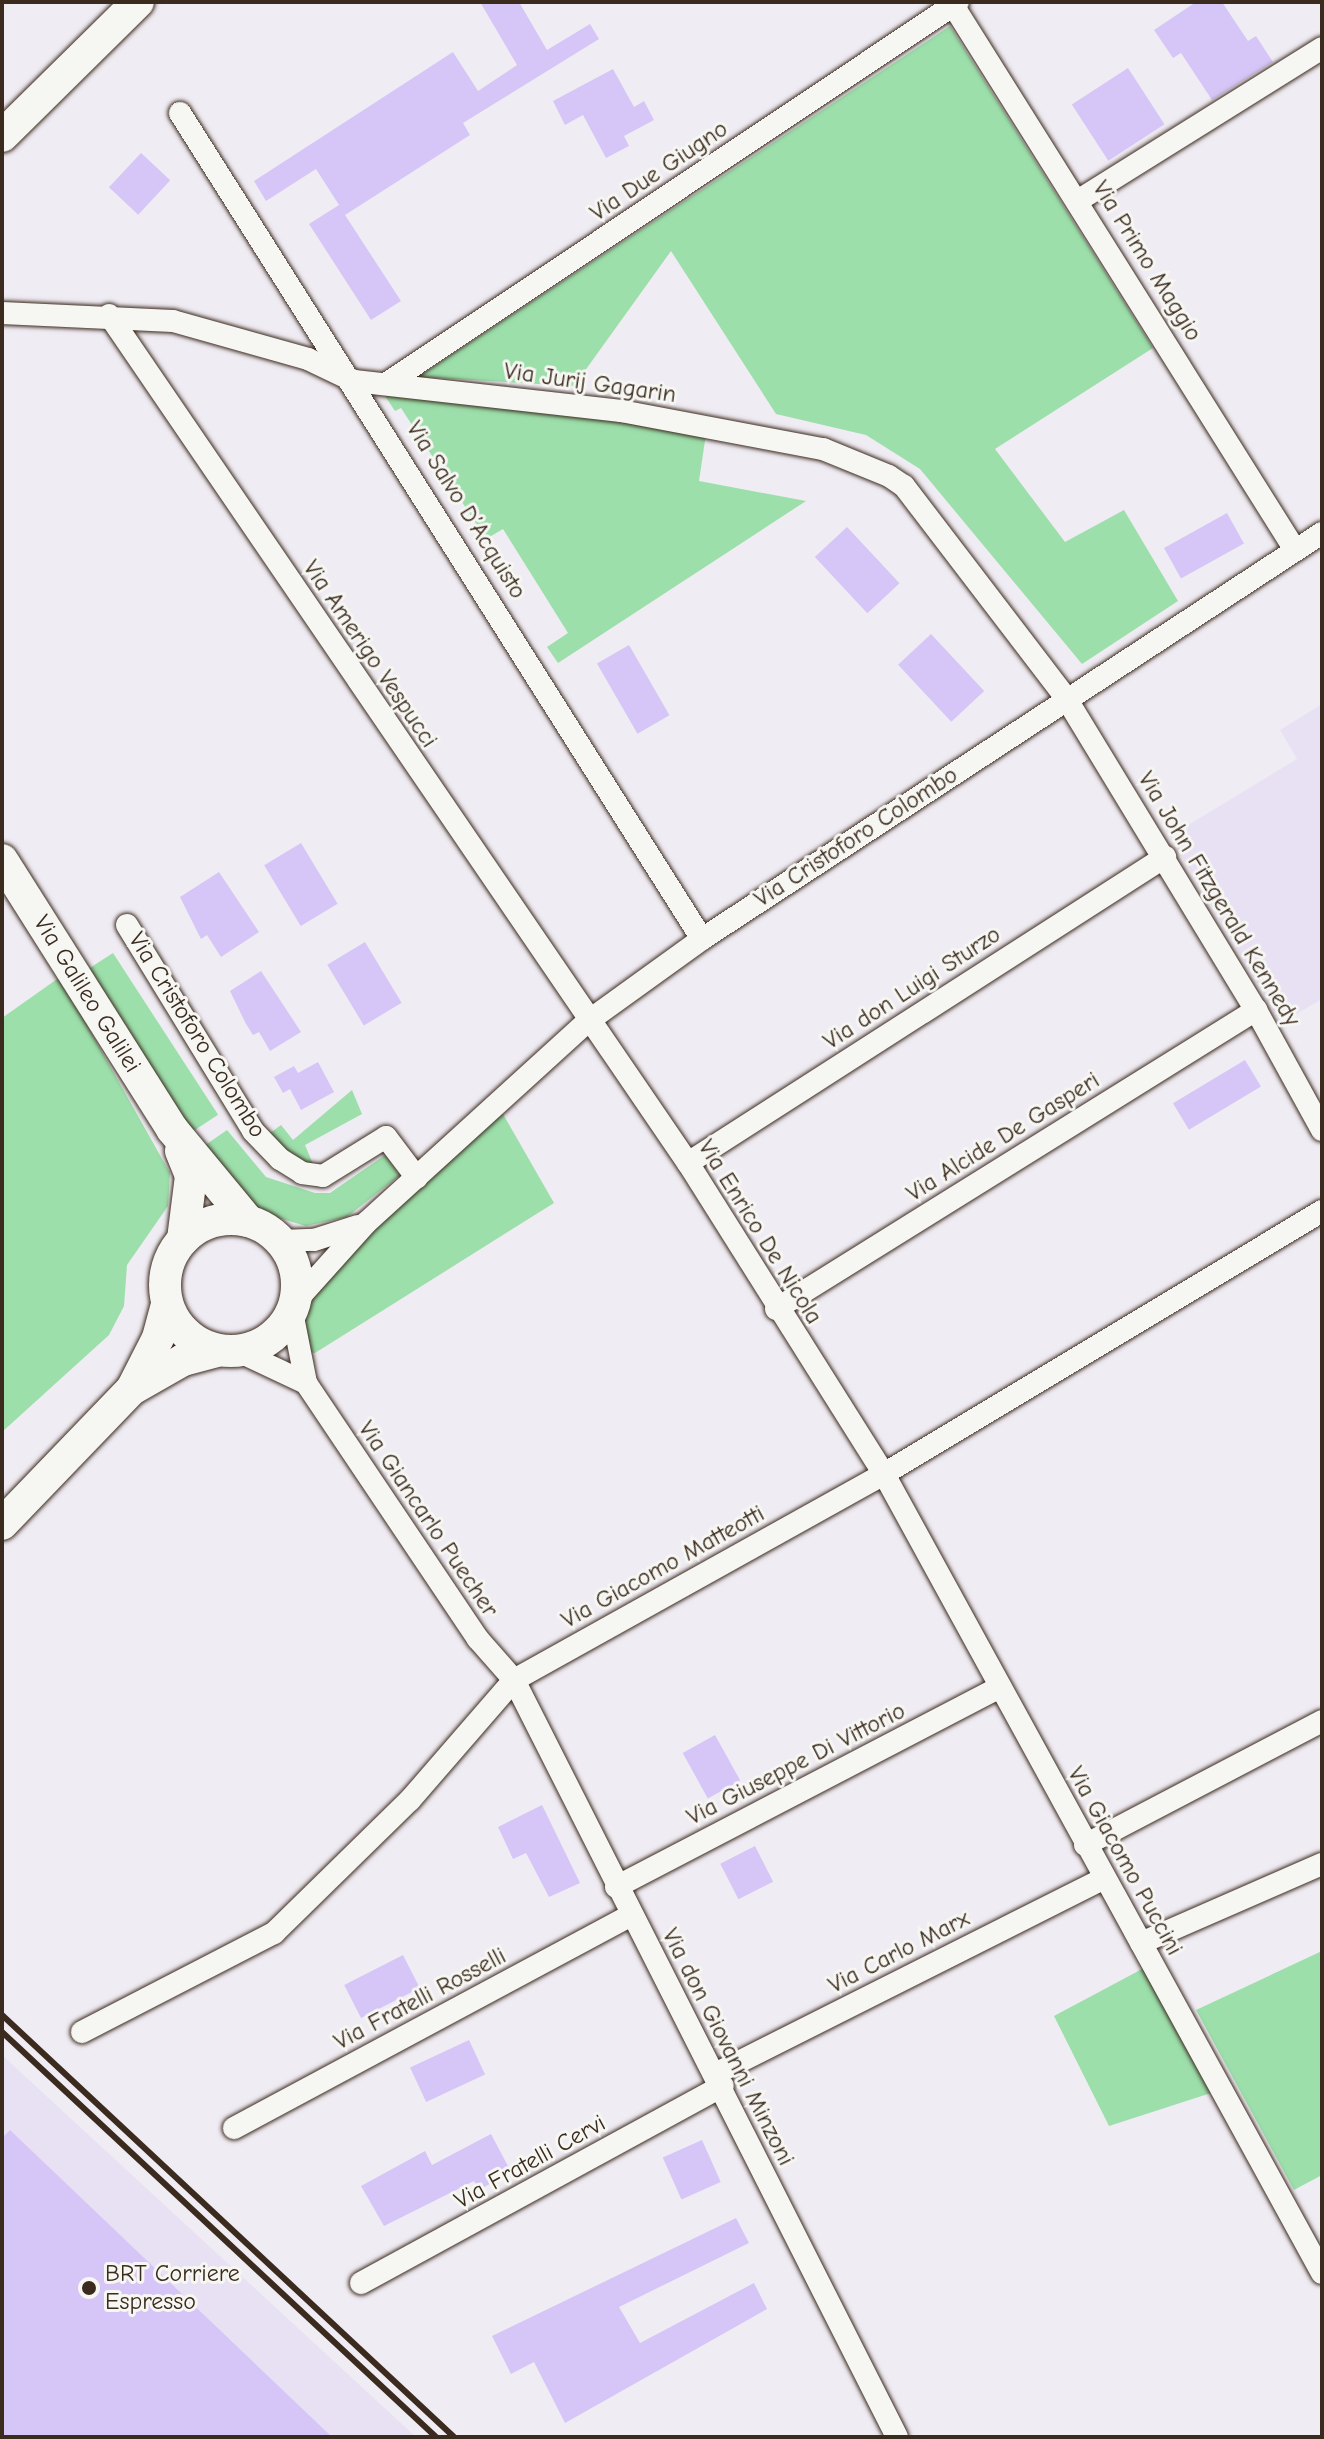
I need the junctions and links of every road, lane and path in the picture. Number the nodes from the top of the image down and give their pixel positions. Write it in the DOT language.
graph roads {
  1 [pos="138,2"];
  2 [pos="954,3"];
  3 [pos="1322,48"];
  4 [pos="180,113"];
  5 [pos="2,136"];
  6 [pos="1079,200"];
  7 [pos="2,313"];
  8 [pos="109,315"];
  9 [pos="354,381"];
  10 [pos="389,382"];
  11 [pos="1322,533"];
  12 [pos="1295,550"];
  13 [pos="1066,698"];
  14 [pos="1165,857"];
  15 [pos="2,860"];
  16 [pos="127,925"];
  17 [pos="702,939"];
  18 [pos="1256,1010"];
  19 [pos="587,1022"];
  20 [pos="172,1129"];
  21 [pos="1322,1130"];
  22 [pos="688,1163"];
  23 [pos="417,1178"];
  24 [pos="1322,1211"];
  25 [pos="248,1221"];
  26 [pos="366,1223"];
  27 [pos="183,1239"];
  28 [pos="281,1241"];
  29 [pos="167,1305"];
  30 [pos="294,1306"];
  31 [pos="776,1309"];
  32 [pos="229,1351"];
  33 [pos="306,1383"];
  34 [pos="132,1389"];
  35 [pos="884,1474"];
  36 [pos="2,1524"];
  37 [pos="514,1680"];
  38 [pos="1000,1687"];
  39 [pos="1322,1721"];
  40 [pos="1085,1845"];
  41 [pos="1322,1864"];
  42 [pos="1105,1878"];
  43 [pos="616,1887"];
  44 [pos="631,1915"];
  45 [pos="1141,1943"];
  46 [pos="82,2032"];
  47 [pos="720,2080"];
  48 [pos="234,2128"];
  49 [pos="1322,2273"];
  50 [pos="361,2283"];
  51 [pos="897,2437"];
  1 -- 5 [label="street"];
  2 -- 6 [label="street, Via Primo Maggio"];
  2 -- 10 [label="street, Via Due Giugno"];
  3 -- 6 [label="street"];
  4 -- 9 [label="street, Via Salvo D’Acquisto"];
  6 -- 12 [label="street, Via Primo Maggio"];
  7 -- 8 [label="street, Via Jurij Gagarin"];
  8 -- 9 [label="street, Via Jurij Gagarin"];
  8 -- 19 [label="street, Via Amerigo Vespucci"];
  9 -- 10 [label="street, Via Jurij Gagarin"];
  9 -- 17 [label="street, Via Salvo D’Acquisto"];
  10 -- 13 [label="street, Via Jurij Gagarin"];
  11 -- 12 [label="street, Via Cristoforo Colombo"];
  12 -- 13 [label="street, Via Cristoforo Colombo"];
  13 -- 14 [label="street, Via John Fitzgerald Kennedy"];
  13 -- 17 [label="street, Via Cristoforo Colombo"];
  14 -- 18 [label="street, Via John Fitzgerald Kennedy"];
  14 -- 22 [label="street, Via don Luigi Sturzo"];
  15 -- 20 [label="street, Via Galileo Galilei"];
  16 -- 23 [label="street, Via Cristoforo Colombo"];
  17 -- 19 [label="street, Via Cristoforo Colombo"];
  18 -- 21 [label="street, Via John Fitzgerald Kennedy"];
  18 -- 31 [label="street, Via Alcide De Gasperi"];
  19 -- 22 [label="street, Via Enrico De Nicola"];
  19 -- 23 [label="street, Via Cristoforo Colombo"];
  20 -- 25 [label="street, Via Galileo Galilei"];
  20 -- 27 [label="street, Via Galileo Galilei"];
  22 -- 31 [label="street, Via Enrico De Nicola"];
  23 -- 26 [label="street, Via Cristoforo Colombo"];
  24 -- 35 [label="street, Via Giacomo Matteotti"];
  25 -- 27 [label="street"];
  25 -- 28 [label="street"];
  26 -- 28 [label="street, Via Cristoforo Colombo"];
  26 -- 30 [label="street, Via Cristoforo Colombo"];
  27 -- 29 [label="street"];
  28 -- 30 [label="street"];
  29 -- 32 [label="street"];
  29 -- 34 [label="street"];
  30 -- 32 [label="street"];
  30 -- 33 [label="street, Via Giancarlo Puecher"];
  31 -- 35 [label="street, Via Enrico De Nicola"];
  32 -- 33 [label="street"];
  32 -- 34 [label="street"];
  33 -- 37 [label="street, Via Giancarlo Puecher"];
  34 -- 36 [label="street"];
  35 -- 37 [label="street, Via Giacomo Matteotti"];
  35 -- 38 [label="street, Via Giacomo Puccini"];
  37 -- 43 [label="street, Via don Giovanni Minzoni"];
  37 -- 46 [label="street, Via Giacomo Matteotti"];
  38 -- 40 [label="street, Via Giacomo Puccini"];
  38 -- 43 [label="street, Via Giuseppe Di Vittorio"];
  39 -- 40 [label="street"];
  40 -- 42 [label="street, Via Giacomo Puccini"];
  41 -- 45 [label="street"];
  42 -- 45 [label="street, Via Giacomo Puccini"];
  42 -- 47 [label="street, Via Carlo Marx"];
  43 -- 44 [label="street, Via don Giovanni Minzoni"];
  44 -- 47 [label="street, Via don Giovanni Minzoni"];
  44 -- 48 [label="street, Via Fratelli Rosselli"];
  45 -- 49 [label="street, Via Giacomo Puccini"];
  47 -- 50 [label="street, Via Fratelli Cervi"];
  47 -- 51 [label="street, Via don Giovanni Minzoni"];
}
